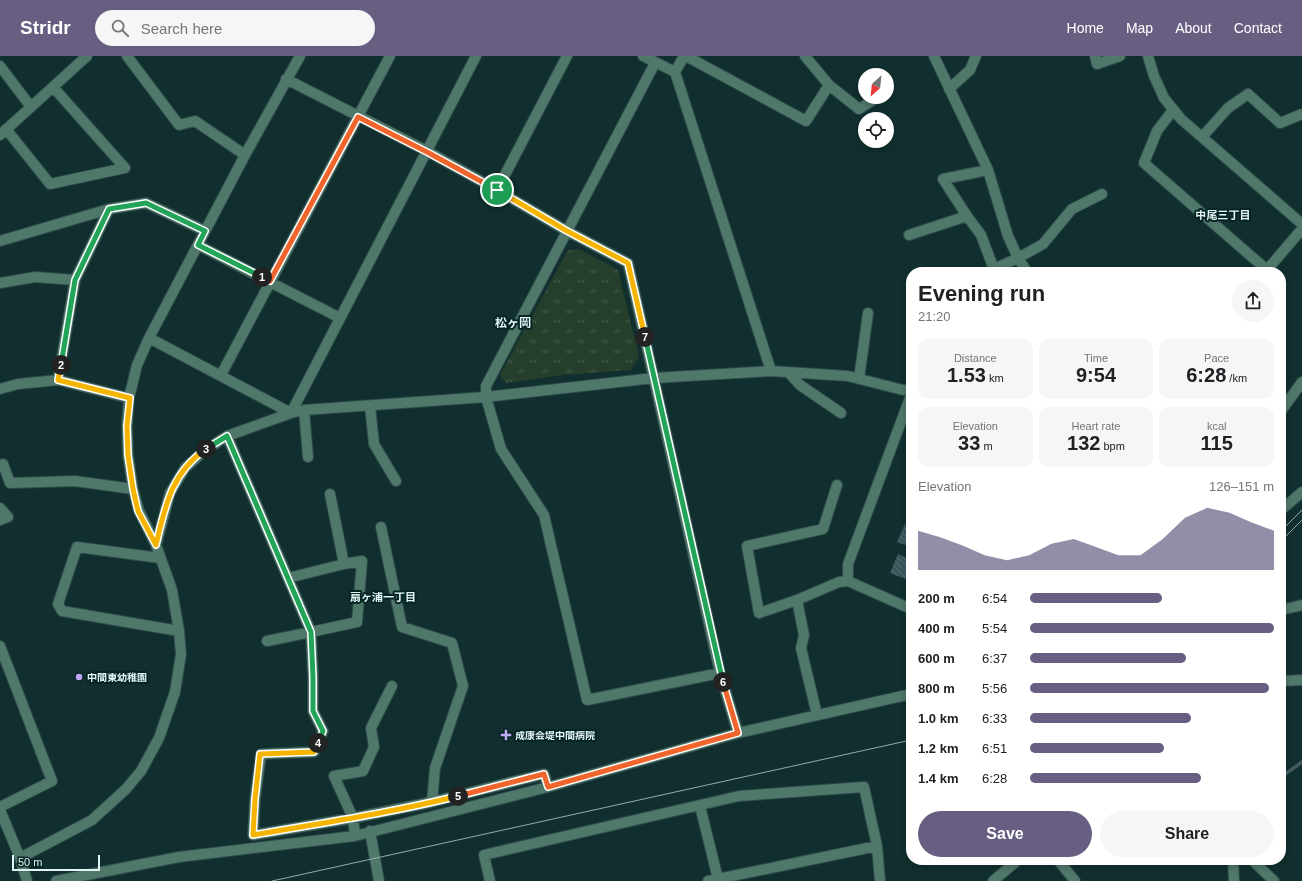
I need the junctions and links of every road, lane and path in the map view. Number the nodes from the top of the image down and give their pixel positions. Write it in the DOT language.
graph roads {
  1 [pos="87,56"];
  2 [pos="127,56"];
  3 [pos="300,56"];
  4 [pos="390,56"];
  5 [pos="476,56"];
  6 [pos="567,56"];
  7 [pos="643,56"];
  8 [pos="685,56"];
  9 [pos="805,56"];
  10 [pos="934,56"];
  11 [pos="976,56"];
  12 [pos="1095,56"];
  13 [pos="1120,56"];
  14 [pos="1148,56"];
  15 [pos="655,63"];
  16 [pos="0,66"];
  17 [pos="675,72"];
  18 [pos="286,79"];
  19 [pos="829,85"];
  20 [pos="53,87"];
  21 [pos="949,89"];
  22 [pos="867,104"];
  23 [pos="31,107"];
  24 [pos="1173,110"];
  25 [pos="1302,114"];
  26 [pos="358,117"];
  27 [pos="3,132"];
  28 [pos="1202,137"];
  29 [pos="427,152"];
  30 [pos="245,156"];
  31 [pos="988,170"];
  32 [pos="497,190"];
  33 [pos="1102,194"];
  34 [pos="109,209"];
  35 [pos="967,216"];
  36 [pos="1302,224"];
  37 [pos="1302,229"];
  38 [pos="205,231"];
  39 [pos="567,231"];
  40 [pos="909,235"];
  41 [pos="0,241"];
  42 [pos="198,245"];
  43 [pos="1018,258"];
  44 [pos="993,267"];
  45 [pos="1000,267"];
  46 [pos="1024,267"];
  47 [pos="1264,267"];
  48 [pos="1270,267"];
  49 [pos="75,280"];
  50 [pos="270,281"];
  51 [pos="0,283"];
  52 [pos="868,313"];
  53 [pos="340,318"];
  54 [pos="149,338"];
  55 [pos="771,371"];
  56 [pos="789,373"];
  57 [pos="221,375"];
  58 [pos="654,378"];
  59 [pos="859,379"];
  60 [pos="58,380"];
  61 [pos="1302,382"];
  62 [pos="0,389"];
  63 [pos="906,390"];
  64 [pos="486,397"];
  65 [pos="130,398"];
  66 [pos="1286,404"];
  67 [pos="370,406"];
  68 [pos="906,408"];
  69 [pos="304,410"];
  70 [pos="291,413"];
  71 [pos="841,413"];
  72 [pos="227,436"];
  73 [pos="308,457"];
  74 [pos="0,466"];
  75 [pos="396,481"];
  76 [pos="837,485"];
  77 [pos="133,489"];
  78 [pos="1302,492"];
  79 [pos="330,494"];
  80 [pos="1286,506"];
  81 [pos="0,508"];
  82 [pos="0,520"];
  83 [pos="381,527"];
  84 [pos="156,545"];
  85 [pos="160,558"];
  86 [pos="344,564"];
  87 [pos="288,578"];
  88 [pos="848,582"];
  89 [pos="797,600"];
  90 [pos="1302,604"];
  91 [pos="906,607"];
  92 [pos="1286,609"];
  93 [pos="179,631"];
  94 [pos="311,632"];
  95 [pos="267,641"];
  96 [pos="0,646"];
  97 [pos="2,658"];
  98 [pos="720,672"];
  99 [pos="1302,680"];
  100 [pos="1286,681"];
  101 [pos="392,686"];
  102 [pos="906,695"];
  103 [pos="818,715"];
  104 [pos="738,733"];
  105 [pos="548,787"];
  106 [pos="432,802"];
  107 [pos="700,806"];
  108 [pos="0,808"];
  109 [pos="353,818"];
  110 [pos="370,831"];
  111 [pos="355,836"];
  112 [pos="877,846"];
  113 [pos="20,858"];
  114 [pos="1012,865"];
  115 [pos="1062,865"];
  116 [pos="1233,865"];
  117 [pos="1257,865"];
  118 [pos="713,880"];
  119 [pos="27,881"];
  120 [pos="56,881"];
  121 [pos="379,881"];
  122 [pos="490,881"];
  123 [pos="880,881"];
  124 [pos="993,881"];
  125 [pos="1075,881"];
  126 [pos="1234,881"];
  127 [pos="1274,881"];
  1 -- 20 [label="street"];
  2 -- 30 [label="street"];
  3 -- 18 [label="street"];
  4 -- 26 [label="street"];
  5 -- 29 [label="street"];
  6 -- 32 [label="street"];
  7 -- 15 [label="street"];
  8 -- 17 [label="street"];
  8 -- 19 [label="street"];
  9 -- 19 [label="street"];
  10 -- 21 [label="street"];
  11 -- 21 [label="street"];
  12 -- 13 [label="street"];
  14 -- 24 [label="street"];
  15 -- 17 [label="street"];
  15 -- 39 [label="street"];
  16 -- 23 [label="street"];
  17 -- 55 [label="street"];
  18 -- 26 [label="street"];
  18 -- 30 [label="street"];
  19 -- 22 [label="street"];
  20 -- 23 [label="street"];
  20 -- 27 [label="street"];
  21 -- 31 [label="street"];
  23 -- 27 [label="street"];
  24 -- 28 [label="street"];
  24 -- 47 [label="street"];
  25 -- 28 [label="street"];
  26 -- 29 [label="street"];
  26 -- 50 [label="street"];
  28 -- 36 [label="street"];
  29 -- 32 [label="street"];
  29 -- 53 [label="street"];
  30 -- 38 [label="street"];
  31 -- 35 [label="street"];
  31 -- 43 [label="street"];
  32 -- 39 [label="street"];
  33 -- 43 [label="street"];
  34 -- 38 [label="street"];
  34 -- 41 [label="street"];
  34 -- 49 [label="street"];
  35 -- 40 [label="street"];
  35 -- 44 [label="street"];
  37 -- 48 [label="street"];
  38 -- 42 [label="street"];
  39 -- 58 [label="street"];
  39 -- 64 [label="street"];
  42 -- 50 [label="street"];
  42 -- 54 [label="street"];
  43 -- 45 [label="street"];
  43 -- 46 [label="street"];
  49 -- 51 [label="street"];
  49 -- 60 [label="street"];
  50 -- 53 [label="street"];
  50 -- 57 [label="street"];
  52 -- 59 [label="street"];
  53 -- 70 [label="street"];
  54 -- 57 [label="street"];
  54 -- 65 [label="street"];
  55 -- 56 [label="street"];
  55 -- 58 [label="street"];
  56 -- 59 [label="street"];
  56 -- 71 [label="street"];
  57 -- 70 [label="street"];
  58 -- 64 [label="street"];
  58 -- 98 [label="street"];
  59 -- 63 [label="street"];
  60 -- 62 [label="street"];
  60 -- 65 [label="street"];
  61 -- 66 [label="street"];
  64 -- 67 [label="street"];
  64 -- 98 [label="street"];
  65 -- 77 [label="street"];
  67 -- 69 [label="street"];
  67 -- 75 [label="street"];
  68 -- 88 [label="street"];
  69 -- 70 [label="street"];
  69 -- 73 [label="street"];
  70 -- 72 [label="street"];
  72 -- 84 [label="street"];
  72 -- 87 [label="street"];
  74 -- 77 [label="street"];
  76 -- 89 [label="street"];
  77 -- 84 [label="street"];
  78 -- 80 [label="street"];
  79 -- 86 [label="street"];
  81 -- 82 [label="street"];
  83 -- 106 [label="street"];
  84 -- 85 [label="street"];
  85 -- 93 [label="street"];
  85 -- 93 [label="street"];
  86 -- 87 [label="street"];
  86 -- 94 [label="street"];
  87 -- 94 [label="street"];
  88 -- 89 [label="street"];
  88 -- 91 [label="street"];
  89 -- 103 [label="street"];
  90 -- 92 [label="street"];
  93 -- 113 [label="street"];
  94 -- 95 [label="street"];
  94 -- 109 [label="street"];
  96 -- 97 [label="street"];
  97 -- 108 [label="street"];
  98 -- 104 [label="street"];
  99 -- 100 [label="street"];
  101 -- 109 [label="street"];
  102 -- 103 [label="street"];
  103 -- 104 [label="street"];
  104 -- 105 [label="street"];
  105 -- 106 [label="street"];
  105 -- 110 [label="street"];
  106 -- 109 [label="street"];
  107 -- 112 [label="street"];
  107 -- 118 [label="street"];
  107 -- 122 [label="street"];
  108 -- 113 [label="street"];
  109 -- 111 [label="street"];
  110 -- 111 [label="street"];
  110 -- 121 [label="street"];
  111 -- 120 [label="street"];
  112 -- 118 [label="street"];
  112 -- 123 [label="street"];
  113 -- 119 [label="street"];
  114 -- 124 [label="street"];
  115 -- 125 [label="street"];
  116 -- 126 [label="street"];
  117 -- 127 [label="street"];
}
